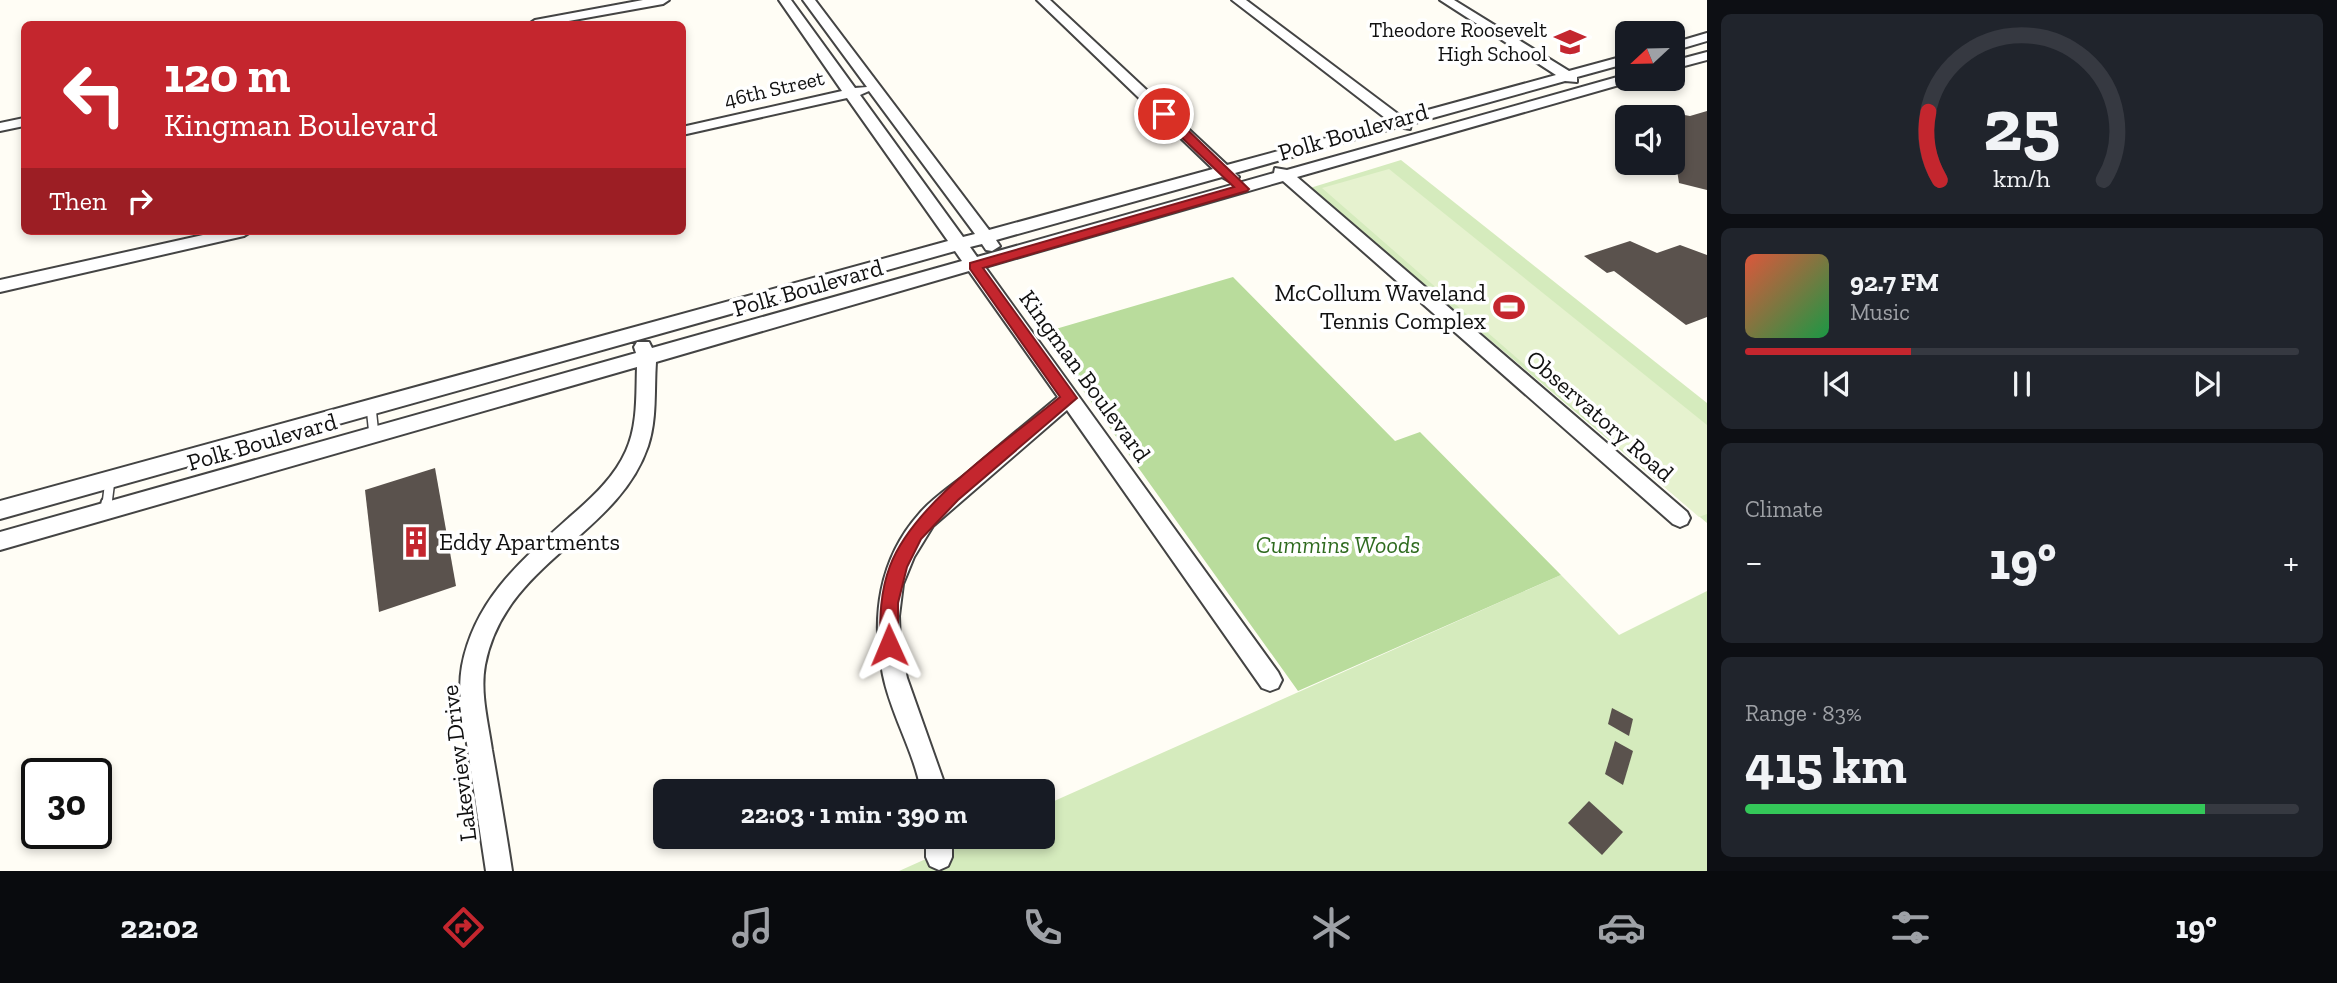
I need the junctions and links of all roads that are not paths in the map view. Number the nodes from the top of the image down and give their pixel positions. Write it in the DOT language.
graph roads {
  1 [pos="663,0"];
  2 [pos="785,0"];
  3 [pos="809,0"];
  4 [pos="1043,0"];
  5 [pos="1238,0"];
  6 [pos="1446,0"];
  7 [pos="551,21"];
  8 [pos="1707,37"];
  9 [pos="1685,43"];
  10 [pos="1707,56"];
  11 [pos="1615,62"];
  12 [pos="1685,62"];
  13 [pos="1566,75"];
  14 [pos="1615,82"];
  15 [pos="874,88"];
  16 [pos="1588,89"];
  17 [pos="851,93"];
  18 [pos="1399,122"];
  19 [pos="21,123"];
  20 [pos="0,127"];
  21 [pos="686,130"];
  22 [pos="1420,138"];
  23 [pos="1266,158"];
  24 [pos="1224,171"];
  25 [pos="1286,176"];
  26 [pos="1243,189"];
  27 [pos="226,235"];
  28 [pos="985,237"];
  29 [pos="959,244"];
  30 [pos="1001,258"];
  31 [pos="975,266"];
  32 [pos="0,286"];
  33 [pos="638,333"];
  34 [pos="647,358"];
  35 [pos="1069,398"];
  36 [pos="371,407"];
  37 [pos="374,435"];
  38 [pos="110,480"];
  39 [pos="0,510"];
  40 [pos="106,511"];
  41 [pos="1680,519"];
  42 [pos="0,541"];
  43 [pos="1270,680"];
  44 [pos="931,779"];
  45 [pos="499,871"];
  1 -- 7 [label="street"];
  2 -- 17 [label="street, Kingman Boulevard"];
  3 -- 15 [label="street"];
  4 -- 24 [label="street"];
  5 -- 18 [label="street"];
  6 -- 13 [label="street"];
  8 -- 9 [label="street"];
  10 -- 12 [label="street"];
  11 -- 13 [label="street, Polk Boulevard"];
  13 -- 16 [label="street"];
  13 -- 18 [label="street, Polk Boulevard"];
  14 -- 16 [label="street, Polk Boulevard"];
  15 -- 17 [label="street, 46th Street"];
  15 -- 28 [label="street"];
  16 -- 22 [label="street, Polk Boulevard"];
  17 -- 21 [label="street, 46th Street"];
  17 -- 29 [label="street, Kingman Boulevard"];
  18 -- 22 [label="street"];
  18 -- 23 [label="street, Polk Boulevard"];
  19 -- 20 [label="street"];
  22 -- 25 [label="street, Polk Boulevard"];
  23 -- 24 [label="street, Polk Boulevard"];
  23 -- 25 [label="street, Observatory Road"];
  24 -- 26 [label="street"];
  24 -- 28 [label="street, Polk Boulevard"];
  25 -- 26 [label="street, Polk Boulevard"];
  25 -- 41 [label="street, Observatory Road"];
  26 -- 30 [label="street, Polk Boulevard"];
  27 -- 32 [label="street"];
  28 -- 29 [label="street, Polk Boulevard"];
  28 -- 30 [label="street"];
  29 -- 31 [label="street, Kingman Boulevard"];
  29 -- 33 [label="street, Polk Boulevard"];
  30 -- 31 [label="street, Polk Boulevard"];
  31 -- 34 [label="street, Polk Boulevard"];
  31 -- 35 [label="street, Kingman Boulevard"];
  33 -- 34 [label="street, Lakeview Drive"];
  33 -- 36 [label="street, Polk Boulevard"];
  34 -- 37 [label="street, Polk Boulevard"];
  34 -- 45 [label="street, Lakeview Drive"];
  35 -- 43 [label="street, Kingman Boulevard"];
  35 -- 44 [label="street"];
  36 -- 37 [label="lane"];
  36 -- 38 [label="street, Polk Boulevard"];
  37 -- 40 [label="street, Polk Boulevard"];
  38 -- 39 [label="street, Polk Boulevard"];
  38 -- 40 [label="lane"];
  40 -- 42 [label="street, Polk Boulevard"];
}
